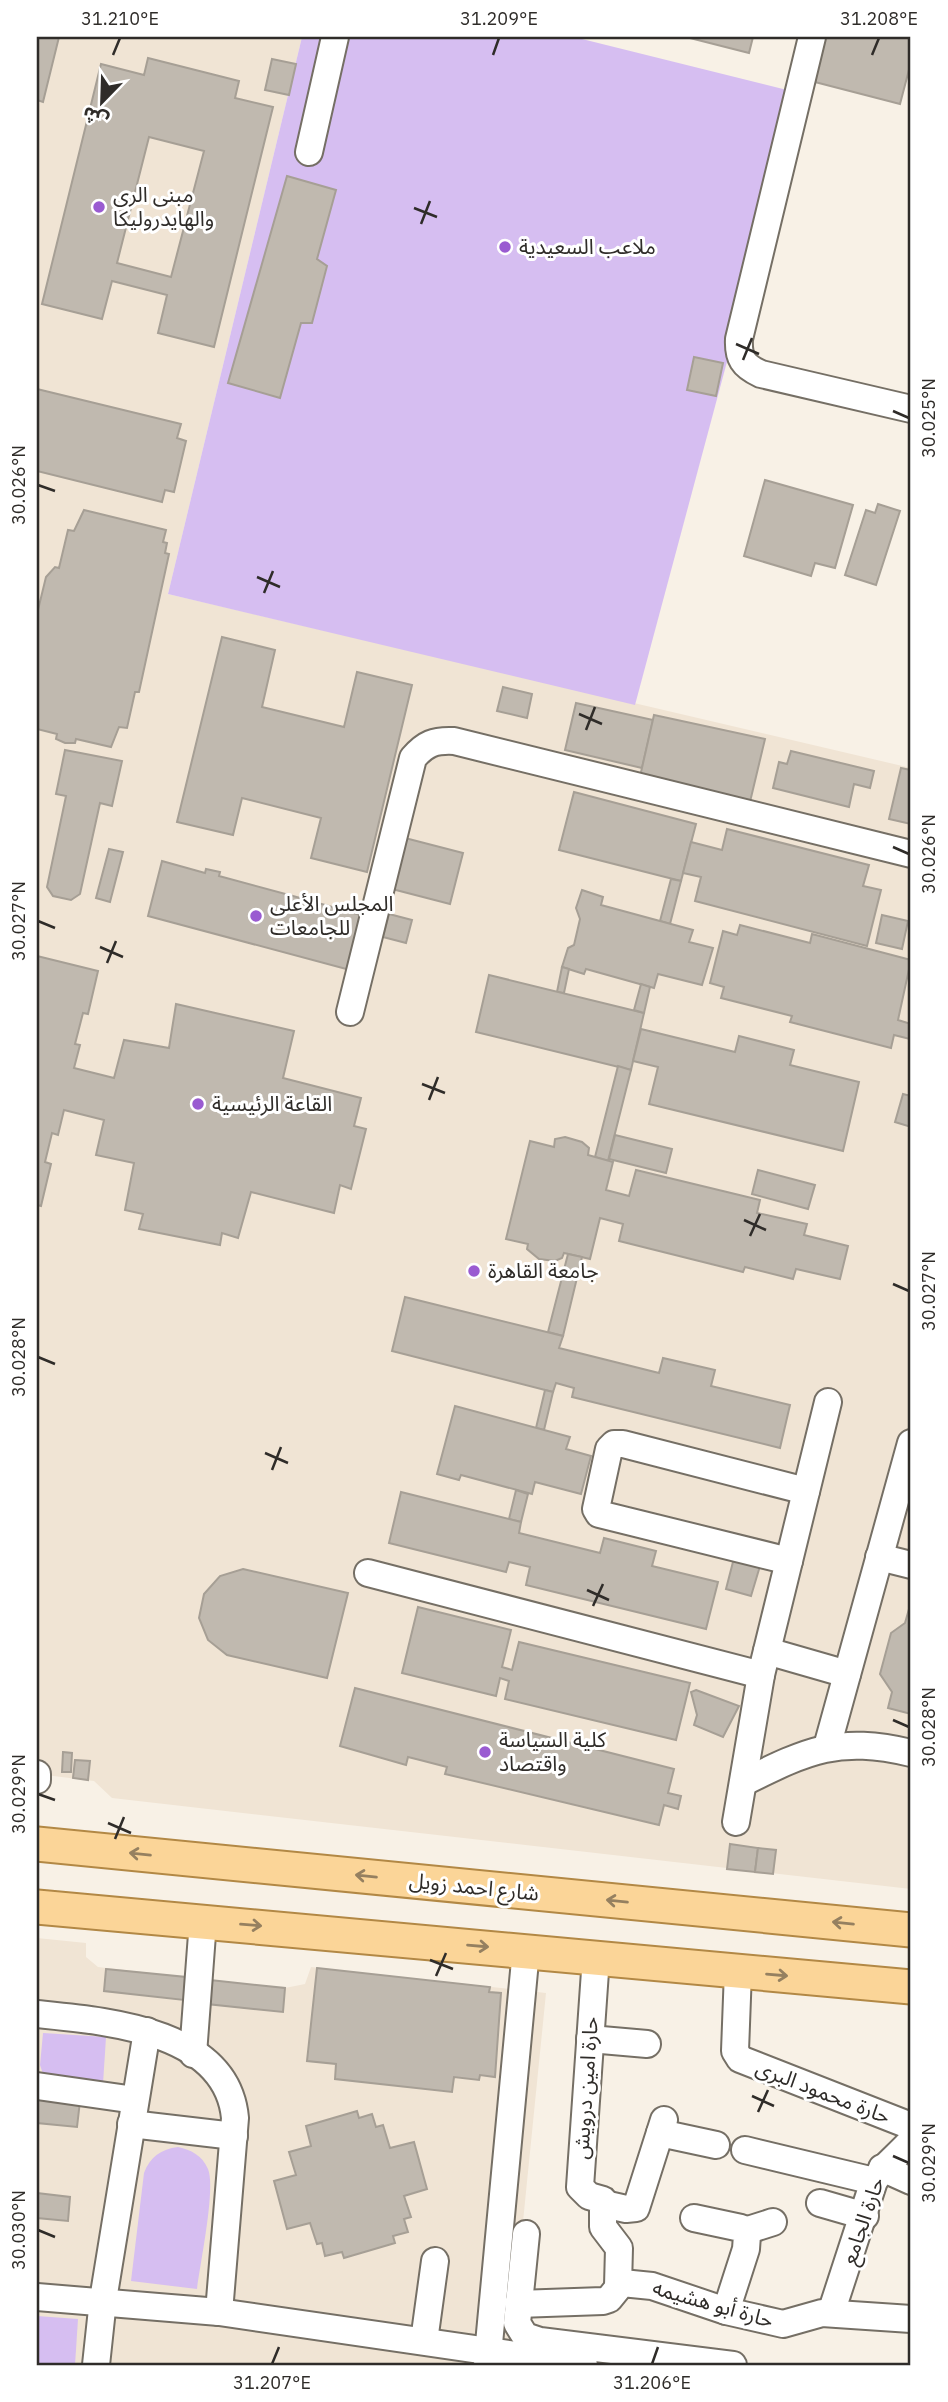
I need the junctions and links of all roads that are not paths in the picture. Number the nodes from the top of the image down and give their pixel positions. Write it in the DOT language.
graph roads {
  1 [pos="335,37"];
  2 [pos="812,37"];
  3 [pos="309,152"];
  4 [pos="911,409"];
  5 [pos="911,854"];
  6 [pos="350,1012"];
  7 [pos="828,1402"];
  8 [pos="911,1445"];
  9 [pos="806,1491"];
  10 [pos="879,1557"];
  11 [pos="789,1561"];
  12 [pos="911,1564"];
  13 [pos="368,1573"];
  14 [pos="764,1663"];
  15 [pos="847,1674"];
  16 [pos="827,1746"];
  17 [pos="911,1753"];
  18 [pos="37,1774"];
  19 [pos="37,1780"];
  20 [pos="744,1782"];
  21 [pos="736,1822"];
  22 [pos="37,1844"];
  23 [pos="37,1907"];
  24 [pos="203,1921"];
  25 [pos="911,1930"];
  26 [pos="526,1950"];
  27 [pos="596,1957"];
  28 [pos="738,1971"];
  29 [pos="911,1987"];
  30 [pos="37,2014"];
  31 [pos="147,2031"];
  32 [pos="590,2039"];
  33 [pos="647,2043"];
  34 [pos="193,2054"];
  35 [pos="37,2086"];
  36 [pos="133,2112"];
  37 [pos="911,2126"];
  38 [pos="234,2136"];
  39 [pos="911,2141"];
  40 [pos="716,2145"];
  41 [pos="745,2150"];
  42 [pos="878,2174"];
  43 [pos="911,2181"];
  44 [pos="820,2203"];
  45 [pos="604,2204"];
  46 [pos="709,2215"];
  47 [pos="865,2216"];
  48 [pos="773,2222"];
  49 [pos="745,2231"];
  50 [pos="526,2234"];
  51 [pos="435,2261"];
  52 [pos="618,2286"];
  53 [pos="37,2297"];
  54 [pos="103,2300"];
  55 [pos="519,2304"];
  56 [pos="726,2311"];
  57 [pos="219,2312"];
  58 [pos="831,2313"];
  59 [pos="911,2319"];
  60 [pos="424,2341"];
  61 [pos="488,2358"];
  62 [pos="96,2365"];
  63 [pos="584,2365"];
  64 [pos="733,2365"];
  1 -- 3 [label="street"];
  2 -- 4 [label="street"];
  5 -- 6 [label="street"];
  7 -- 9 [label="street"];
  8 -- 10 [label="street"];
  9 -- 11 [label="street"];
  9 -- 11 [label="street"];
  10 -- 12 [label="street"];
  10 -- 15 [label="street"];
  11 -- 14 [label="street"];
  13 -- 14 [label="street"];
  14 -- 15 [label="street"];
  14 -- 20 [label="street"];
  15 -- 16 [label="street"];
  16 -- 17 [label="street"];
  16 -- 20 [label="street"];
  18 -- 19 [label="street"];
  20 -- 21 [label="street"];
  25 -- 22 [label="main road, شارع احمد زويل, one-way"];
  23 -- 24 [label="main road"];
  24 -- 26 [label="main road, one-way"];
  24 -- 34 [label="street"];
  26 -- 27 [label="main road"];
  26 -- 61 [label="street"];
  27 -- 28 [label="main road"];
  27 -- 32 [label="street, حارة امين درويش"];
  28 -- 29 [label="main road, one-way"];
  28 -- 37 [label="street, حارة محمود البرى"];
  30 -- 31 [label="street"];
  31 -- 34 [label="street"];
  31 -- 36 [label="street"];
  32 -- 33 [label="street"];
  32 -- 45 [label="street, حارة امين درويش"];
  34 -- 38 [label="street"];
  35 -- 36 [label="street"];
  36 -- 38 [label="street"];
  36 -- 54 [label="street"];
  38 -- 57 [label="street"];
  39 -- 42 [label="street, حارة الجامع"];
  40 -- 45 [label="street"];
  41 -- 42 [label="street"];
  42 -- 43 [label="street"];
  42 -- 47 [label="street, حارة الجامع"];
  44 -- 47 [label="street"];
  45 -- 52 [label="street"];
  46 -- 49 [label="street"];
  47 -- 58 [label="street, حارة الجامع"];
  48 -- 49 [label="street"];
  49 -- 56 [label="street"];
  50 -- 55 [label="street"];
  51 -- 60 [label="street"];
  52 -- 55 [label="street, حارة أبو هشيمه"];
  52 -- 56 [label="street, حارة أبو هشيمه"];
  53 -- 54 [label="street"];
  54 -- 57 [label="street"];
  54 -- 62 [label="street"];
  55 -- 64 [label="street"];
  56 -- 58 [label="street, حارة أبو هشيمه"];
  57 -- 60 [label="street"];
  58 -- 59 [label="street"];
  60 -- 61 [label="street"];
  61 -- 63 [label="street"];
}
